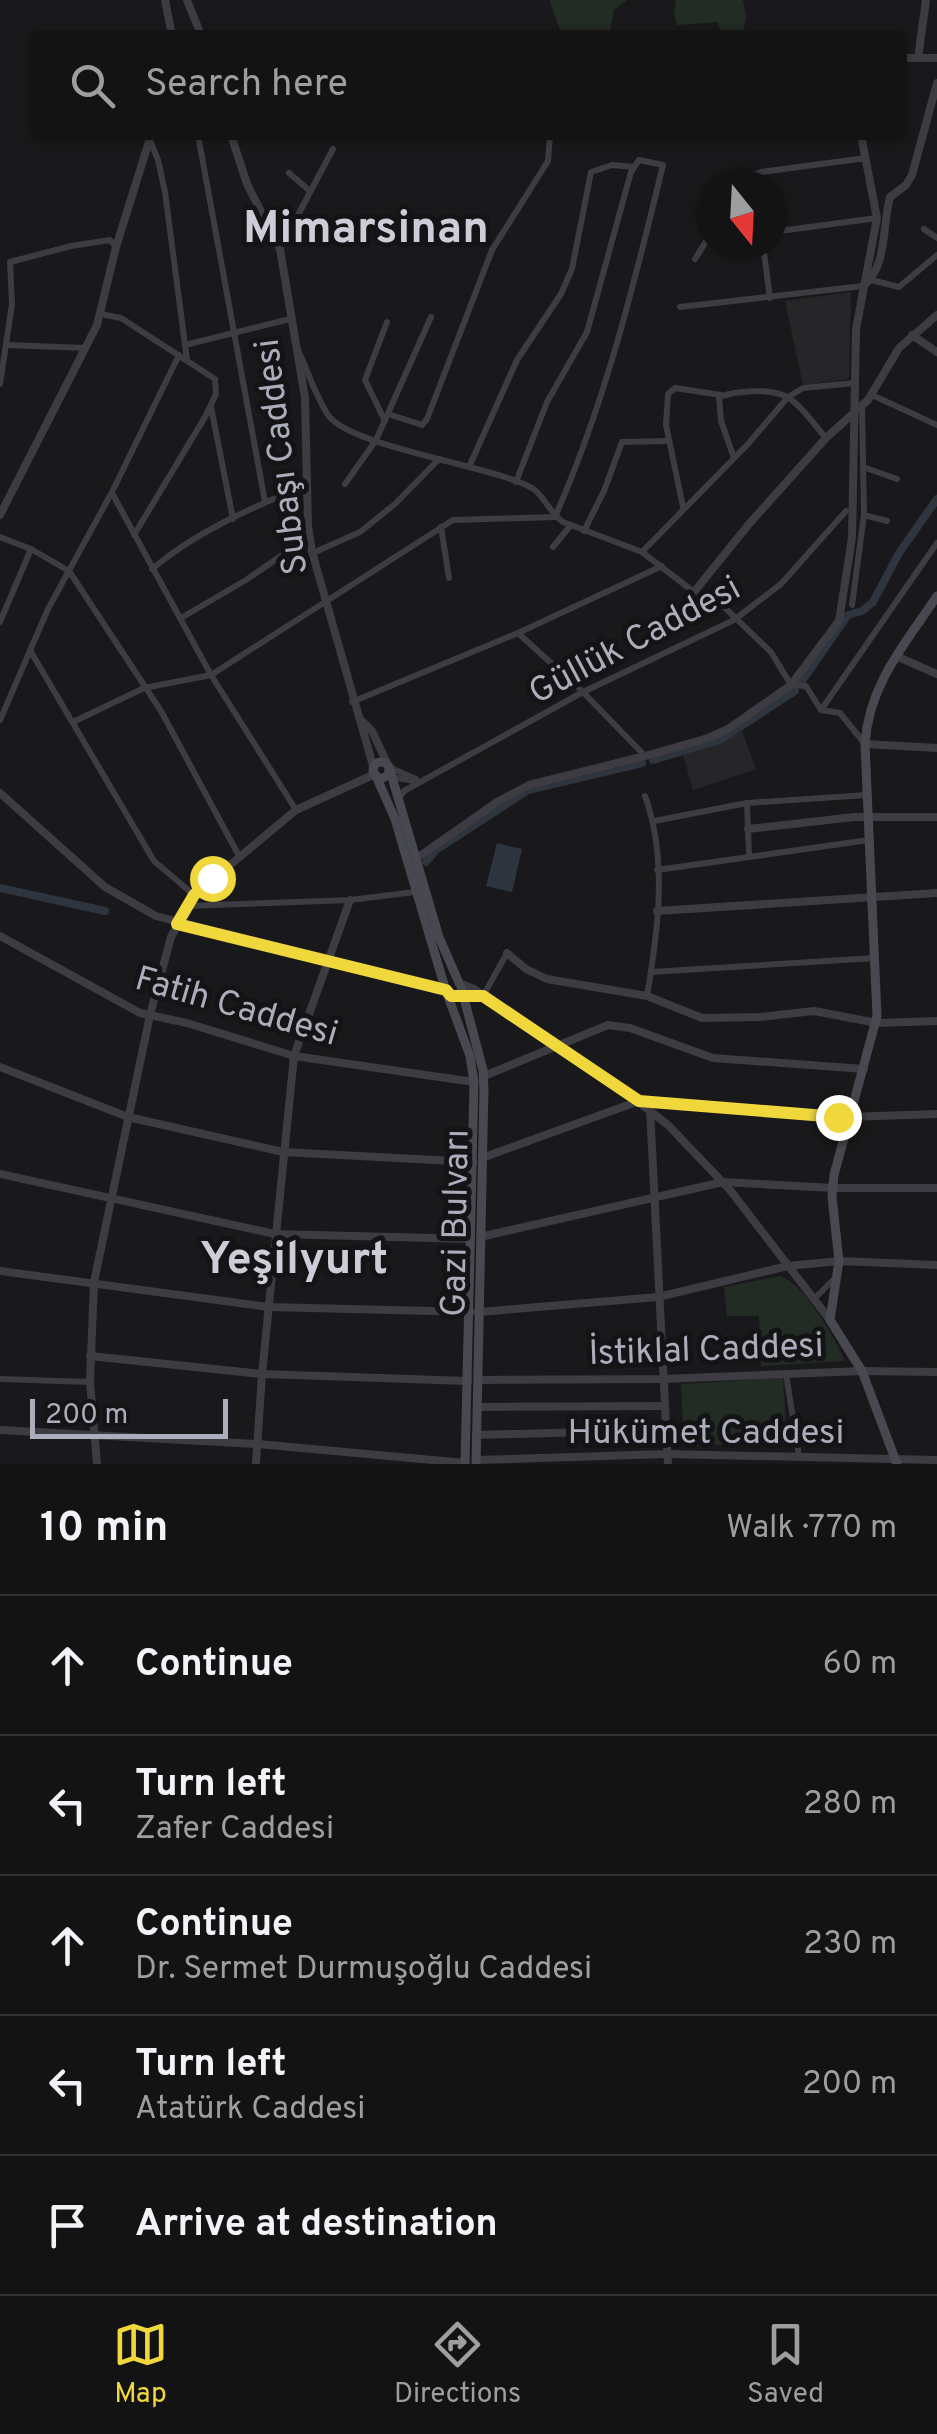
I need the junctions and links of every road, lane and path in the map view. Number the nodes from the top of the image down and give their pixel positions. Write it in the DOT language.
graph roads {
  1 [pos="165,0"];
  2 [pos="188,0"];
  3 [pos="926,0"];
  4 [pos="171,30"];
  5 [pos="198,30"];
  6 [pos="907,58"];
  7 [pos="918,58"];
  8 [pos="937,58"];
  9 [pos="937,83"];
  10 [pos="149,140"];
  11 [pos="151,140"];
  12 [pos="199,140"];
  13 [pos="233,140"];
  14 [pos="550,140"];
  15 [pos="862,140"];
  16 [pos="333,149"];
  17 [pos="866,158"];
  18 [pos="634,166"];
  19 [pos="776,170"];
  20 [pos="288,174"];
  21 [pos="310,191"];
  22 [pos="877,218"];
  23 [pos="924,229"];
  24 [pos="787,230"];
  25 [pos="937,238"];
  26 [pos="116,247"];
  27 [pos="280,249"];
  28 [pos="937,255"];
  29 [pos="697,256"];
  30 [pos="695,259"];
  31 [pos="765,260"];
  32 [pos="871,280"];
  33 [pos="862,286"];
  34 [pos="770,299"];
  35 [pos="680,307"];
  36 [pos="101,314"];
  37 [pos="937,315"];
  38 [pos="431,317"];
  39 [pos="290,319"];
  40 [pos="387,322"];
  41 [pos="235,333"];
  42 [pos="912,335"];
  43 [pos="6,345"];
  44 [pos="186,345"];
  45 [pos="87,348"];
  46 [pos="298,350"];
  47 [pos="937,352"];
  48 [pos="179,356"];
  49 [pos="187,362"];
  50 [pos="854,383"];
  51 [pos="0,384"];
  52 [pos="872,394"];
  53 [pos="722,396"];
  54 [pos="788,397"];
  55 [pos="210,406"];
  56 [pos="858,408"];
  57 [pos="386,417"];
  58 [pos="937,425"];
  59 [pos="826,438"];
  60 [pos="376,440"];
  61 [pos="668,441"];
  62 [pos="440,458"];
  63 [pos="734,458"];
  64 [pos="469,467"];
  65 [pos="863,467"];
  66 [pos="897,479"];
  67 [pos="516,482"];
  68 [pos="308,484"];
  69 [pos="345,484"];
  70 [pos="112,492"];
  71 [pos="265,502"];
  72 [pos="683,508"];
  73 [pos="846,511"];
  74 [pos="0,515"];
  75 [pos="864,515"];
  76 [pos="555,517"];
  77 [pos="233,519"];
  78 [pos="887,521"];
  79 [pos="570,526"];
  80 [pos="441,527"];
  81 [pos="584,530"];
  82 [pos="134,534"];
  83 [pos="310,536"];
  84 [pos="0,537"];
  85 [pos="937,542"];
  86 [pos="553,547"];
  87 [pos="31,549"];
  88 [pos="642,552"];
  89 [pos="312,553"];
  90 [pos="662,566"];
  91 [pos="152,569"];
  92 [pos="69,571"];
  93 [pos="450,578"];
  94 [pos="694,592"];
  95 [pos="937,596"];
  96 [pos="327,600"];
  97 [pos="852,605"];
  98 [pos="181,618"];
  99 [pos="734,620"];
  100 [pos="0,622"];
  101 [pos="518,633"];
  102 [pos="30,651"];
  103 [pos="896,656"];
  104 [pos="937,674"];
  105 [pos="210,675"];
  106 [pos="791,686"];
  107 [pos="144,688"];
  108 [pos="583,692"];
  109 [pos="352,702"];
  110 [pos="820,710"];
  111 [pos="360,719"];
  112 [pos="0,720"];
  113 [pos="73,722"];
  114 [pos="865,744"];
  115 [pos="937,748"];
  116 [pos="645,756"];
  117 [pos="383,773"];
  118 [pos="421,782"];
  119 [pos="0,793"];
  120 [pos="867,795"];
  121 [pos="645,796"];
  122 [pos="399,799"];
  123 [pos="747,803"];
  124 [pos="296,810"];
  125 [pos="868,817"];
  126 [pos="937,817"];
  127 [pos="654,822"];
  128 [pos="748,829"];
  129 [pos="868,840"];
  130 [pos="240,856"];
  131 [pos="749,856"];
  132 [pos="417,858"];
  133 [pos="658,870"];
  134 [pos="415,892"];
  135 [pos="937,894"];
  136 [pos="194,895"];
  137 [pos="871,895"];
  138 [pos="350,900"];
  139 [pos="187,906"];
  140 [pos="658,911"];
  141 [pos="177,924"];
  142 [pos="0,936"];
  143 [pos="507,953"];
  144 [pos="875,958"];
  145 [pos="331,960"];
  146 [pos="651,972"];
  147 [pos="454,990"];
  148 [pos="483,996"];
  149 [pos="647,996"];
  150 [pos="466,1011"];
  151 [pos="150,1015"];
  152 [pos="937,1020"];
  153 [pos="877,1022"];
  154 [pos="558,1046"];
  155 [pos="294,1056"];
  156 [pos="0,1067"];
  157 [pos="864,1069"];
  158 [pos="479,1079"];
  159 [pos="639,1101"];
  160 [pos="650,1108"];
  161 [pos="937,1114"];
  162 [pos="128,1117"];
  163 [pos="849,1117"];
  164 [pos="283,1152"];
  165 [pos="478,1160"];
  166 [pos="0,1174"];
  167 [pos="723,1182"];
  168 [pos="833,1188"];
  169 [pos="937,1188"];
  170 [pos="652,1196"];
  171 [pos="110,1198"];
  172 [pos="275,1234"];
  173 [pos="475,1238"];
  174 [pos="839,1261"];
  175 [pos="788,1266"];
  176 [pos="937,1266"];
  177 [pos="0,1271"];
  178 [pos="837,1276"];
  179 [pos="94,1282"];
  180 [pos="658,1297"];
  181 [pos="814,1299"];
  182 [pos="269,1307"];
  183 [pos="475,1312"];
  184 [pos="830,1320"];
  185 [pos="90,1356"];
  186 [pos="862,1370"];
  187 [pos="937,1372"];
  188 [pos="786,1373"];
  189 [pos="262,1374"];
  190 [pos="0,1379"];
  191 [pos="473,1380"];
  192 [pos="662,1380"];
  193 [pos="90,1382"];
  194 [pos="664,1406"];
  195 [pos="477,1408"];
  196 [pos="0,1430"];
  197 [pos="666,1430"];
  198 [pos="476,1434"];
  199 [pos="94,1436"];
  200 [pos="258,1444"];
  201 [pos="798,1456"];
  202 [pos="667,1459"];
  203 [pos="937,1460"];
  204 [pos="897,1462"];
  205 [pos="470,1463"];
  206 [pos="97,1464"];
  207 [pos="256,1464"];
  1 -- 4 [label="street"];
  2 -- 5 [label="street"];
  3 -- 7 [label="street"];
  6 -- 7 [label="street"];
  7 -- 8 [label="street"];
  9 -- 32 [label="street"];
  10 -- 26 [label="street"];
  11 -- 44 [label="street"];
  12 -- 41 [label="street"];
  13 -- 27 [label="street, Subaşı Caddesi"];
  14 -- 57 [label="street"];
  15 -- 17 [label="street"];
  16 -- 21 [label="street"];
  17 -- 19 [label="street"];
  17 -- 22 [label="street"];
  18 -- 64 [label="street"];
  18 -- 67 [label="street"];
  18 -- 76 [label="street"];
  20 -- 21 [label="street"];
  21 -- 27 [label="street"];
  22 -- 24 [label="street"];
  22 -- 33 [label="street"];
  23 -- 25 [label="street"];
  26 -- 36 [label="street"];
  26 -- 43 [label="street"];
  27 -- 39 [label="street, Subaşı Caddesi"];
  28 -- 32 [label="street"];
  29 -- 30 [label="street"];
  31 -- 34 [label="street"];
  32 -- 33 [label="street"];
  33 -- 34 [label="street"];
  33 -- 50 [label="street"];
  34 -- 35 [label="street"];
  36 -- 45 [label="street"];
  36 -- 48 [label="street"];
  37 -- 42 [label="street"];
  38 -- 57 [label="street"];
  39 -- 41 [label="street"];
  39 -- 46 [label="street, Subaşı Caddesi"];
  40 -- 57 [label="street"];
  41 -- 44 [label="street"];
  41 -- 71 [label="street"];
  42 -- 47 [label="street"];
  42 -- 52 [label="street"];
  43 -- 45 [label="street"];
  43 -- 51 [label="street"];
  44 -- 49 [label="street"];
  45 -- 74 [label="street"];
  46 -- 60 [label="street"];
  46 -- 68 [label="street, Subaşı Caddesi"];
  48 -- 49 [label="street"];
  48 -- 70 [label="street"];
  49 -- 55 [label="street"];
  50 -- 54 [label="street"];
  50 -- 56 [label="street"];
  52 -- 56 [label="street"];
  52 -- 58 [label="street"];
  53 -- 54 [label="street"];
  53 -- 61 [label="street"];
  53 -- 63 [label="street"];
  54 -- 59 [label="street"];
  54 -- 63 [label="street"];
  55 -- 77 [label="street"];
  55 -- 82 [label="street"];
  56 -- 59 [label="street"];
  56 -- 65 [label="street"];
  56 -- 106 [label="street"];
  57 -- 60 [label="street"];
  59 -- 94 [label="street"];
  60 -- 62 [label="street"];
  60 -- 69 [label="street"];
  61 -- 72 [label="street"];
  61 -- 81 [label="street"];
  62 -- 64 [label="street"];
  62 -- 89 [label="street"];
  63 -- 72 [label="street"];
  64 -- 67 [label="street"];
  65 -- 66 [label="street"];
  65 -- 75 [label="street"];
  67 -- 76 [label="street"];
  68 -- 71 [label="street"];
  68 -- 83 [label="street, Subaşı Caddesi"];
  70 -- 82 [label="street"];
  70 -- 92 [label="street"];
  71 -- 77 [label="street"];
  72 -- 88 [label="street"];
  73 -- 99 [label="street, Güllük Caddesi"];
  75 -- 78 [label="street"];
  75 -- 97 [label="street"];
  76 -- 79 [label="street"];
  76 -- 80 [label="street"];
  77 -- 91 [label="street"];
  79 -- 81 [label="street"];
  79 -- 86 [label="street"];
  80 -- 93 [label="street"];
  80 -- 96 [label="street"];
  81 -- 88 [label="street"];
  82 -- 91 [label="street"];
  83 -- 89 [label="street, Subaşı Caddesi"];
  83 -- 98 [label="street"];
  84 -- 87 [label="street"];
  85 -- 110 [label="street"];
  87 -- 92 [label="street"];
  87 -- 100 [label="street"];
  88 -- 90 [label="street"];
  89 -- 96 [label="street, Subaşı Caddesi"];
  90 -- 94 [label="street"];
  90 -- 101 [label="street"];
  91 -- 98 [label="street"];
  92 -- 102 [label="street"];
  92 -- 107 [label="street"];
  94 -- 99 [label="street"];
  95 -- 103 [label="main road"];
  96 -- 105 [label="street"];
  96 -- 109 [label="street, Subaşı Caddesi"];
  98 -- 105 [label="street"];
  99 -- 106 [label="street"];
  99 -- 108 [label="street, Güllük Caddesi"];
  101 -- 108 [label="street"];
  101 -- 109 [label="street"];
  102 -- 112 [label="street"];
  102 -- 113 [label="street"];
  103 -- 104 [label="street"];
  103 -- 114 [label="main road"];
  105 -- 107 [label="street"];
  105 -- 124 [label="street"];
  106 -- 110 [label="street"];
  106 -- 116 [label="street"];
  107 -- 113 [label="street"];
  107 -- 130 [label="street"];
  108 -- 116 [label="street"];
  108 -- 118 [label="street, Güllük Caddesi"];
  109 -- 111 [label="street, Subaşı Caddesi"];
  110 -- 114 [label="street"];
  111 -- 117 [label="street, Subaşı Caddesi"];
  111 -- 117 [label="street, Subaşı Caddesi"];
  113 -- 136 [label="street"];
  114 -- 115 [label="street"];
  114 -- 120 [label="main road"];
  116 -- 132 [label="street"];
  117 -- 118 [label="street"];
  117 -- 122 [label="main road, Gazi Bulvarı"];
  117 -- 124 [label="street"];
  117 -- 134 [label="main road, Gazi Bulvarı"];
  118 -- 122 [label="street, Güllük Caddesi"];
  119 -- 141 [label="street"];
  120 -- 123 [label="street"];
  120 -- 125 [label="main road"];
  121 -- 127 [label="street"];
  122 -- 132 [label="main road, Gazi Bulvarı"];
  123 -- 127 [label="street"];
  123 -- 128 [label="street"];
  124 -- 130 [label="street"];
  125 -- 126 [label="street"];
  125 -- 128 [label="street"];
  125 -- 129 [label="main road"];
  127 -- 133 [label="street"];
  128 -- 131 [label="street"];
  129 -- 131 [label="street"];
  129 -- 137 [label="main road"];
  130 -- 136 [label="street"];
  131 -- 133 [label="street"];
  132 -- 147 [label="main road, Gazi Bulvarı"];
  133 -- 140 [label="street"];
  134 -- 138 [label="street"];
  134 -- 147 [label="main road, Gazi Bulvarı"];
  135 -- 137 [label="street"];
  136 -- 139 [label="street"];
  137 -- 140 [label="street"];
  137 -- 144 [label="main road"];
  138 -- 139 [label="street"];
  138 -- 145 [label="street"];
  139 -- 141 [label="street"];
  140 -- 146 [label="street"];
  141 -- 145 [label="street"];
  141 -- 151 [label="street"];
  142 -- 151 [label="street, Fatih Caddesi"];
  143 -- 148 [label="street"];
  143 -- 149 [label="street"];
  144 -- 146 [label="street"];
  144 -- 153 [label="main road"];
  145 -- 147 [label="street"];
  145 -- 155 [label="street"];
  146 -- 149 [label="street"];
  147 -- 148 [label="street"];
  147 -- 150 [label="main road, Gazi Bulvarı"];
  147 -- 158 [label="main road, Gazi Bulvarı"];
  148 -- 150 [label="street"];
  148 -- 154 [label="street"];
  149 -- 153 [label="street"];
  150 -- 158 [label="main road, Gazi Bulvarı"];
  151 -- 155 [label="street, Fatih Caddesi"];
  151 -- 162 [label="street"];
  152 -- 153 [label="street"];
  153 -- 157 [label="main road"];
  154 -- 157 [label="street"];
  154 -- 158 [label="street"];
  154 -- 159 [label="street"];
  155 -- 158 [label="street, Fatih Caddesi"];
  155 -- 164 [label="street"];
  156 -- 162 [label="street"];
  157 -- 163 [label="main road"];
  158 -- 165 [label="main road, Gazi Bulvarı"];
  159 -- 160 [label="street"];
  159 -- 163 [label="street"];
  159 -- 165 [label="street"];
  160 -- 167 [label="street"];
  160 -- 170 [label="street"];
  161 -- 163 [label="street"];
  162 -- 164 [label="street"];
  162 -- 171 [label="street"];
  163 -- 168 [label="main road"];
  164 -- 165 [label="street"];
  164 -- 172 [label="street"];
  165 -- 173 [label="main road, Gazi Bulvarı"];
  166 -- 171 [label="street"];
  167 -- 168 [label="street"];
  167 -- 170 [label="street"];
  167 -- 175 [label="street"];
  168 -- 169 [label="street"];
  168 -- 174 [label="main road"];
  170 -- 173 [label="street"];
  170 -- 180 [label="street"];
  171 -- 172 [label="street"];
  171 -- 179 [label="street"];
  172 -- 173 [label="street"];
  172 -- 182 [label="street"];
  173 -- 183 [label="main road, Gazi Bulvarı"];
  174 -- 175 [label="street"];
  174 -- 176 [label="street"];
  174 -- 178 [label="main road"];
  175 -- 180 [label="street"];
  175 -- 181 [label="street"];
  177 -- 179 [label="street"];
  178 -- 181 [label="street"];
  178 -- 184 [label="main road"];
  179 -- 182 [label="street"];
  179 -- 185 [label="street"];
  180 -- 183 [label="street"];
  180 -- 192 [label="street"];
  181 -- 184 [label="street"];
  182 -- 183 [label="street"];
  182 -- 189 [label="street"];
  183 -- 191 [label="main road, Gazi Bulvarı"];
  184 -- 186 [label="main road"];
  185 -- 189 [label="street, İstiklal Caddesi"];
  185 -- 193 [label="street"];
  186 -- 187 [label="street, İstiklal Caddesi"];
  186 -- 188 [label="street, İstiklal Caddesi"];
  186 -- 204 [label="main road"];
  188 -- 192 [label="street, İstiklal Caddesi"];
  188 -- 201 [label="street"];
  189 -- 191 [label="street, İstiklal Caddesi"];
  189 -- 200 [label="street"];
  190 -- 193 [label="street"];
  191 -- 192 [label="street, İstiklal Caddesi"];
  191 -- 195 [label="main road, Gazi Bulvarı"];
  191 -- 205 [label="main road, Gazi Bulvarı"];
  192 -- 194 [label="street"];
  193 -- 199 [label="street"];
  194 -- 195 [label="street"];
  194 -- 197 [label="street"];
  195 -- 198 [label="main road, Gazi Bulvarı"];
  196 -- 199 [label="street, Hükümet Caddesi"];
  197 -- 198 [label="street"];
  197 -- 202 [label="street"];
  198 -- 205 [label="main road, Gazi Bulvarı"];
  199 -- 200 [label="street, Hükümet Caddesi"];
  199 -- 206 [label="street"];
  200 -- 205 [label="street, Hükümet Caddesi"];
  200 -- 207 [label="street"];
  201 -- 202 [label="street, Hükümet Caddesi"];
  201 -- 204 [label="street, Hükümet Caddesi"];
  202 -- 205 [label="street, Hükümet Caddesi"];
  203 -- 204 [label="street, Hükümet Caddesi"];
}
